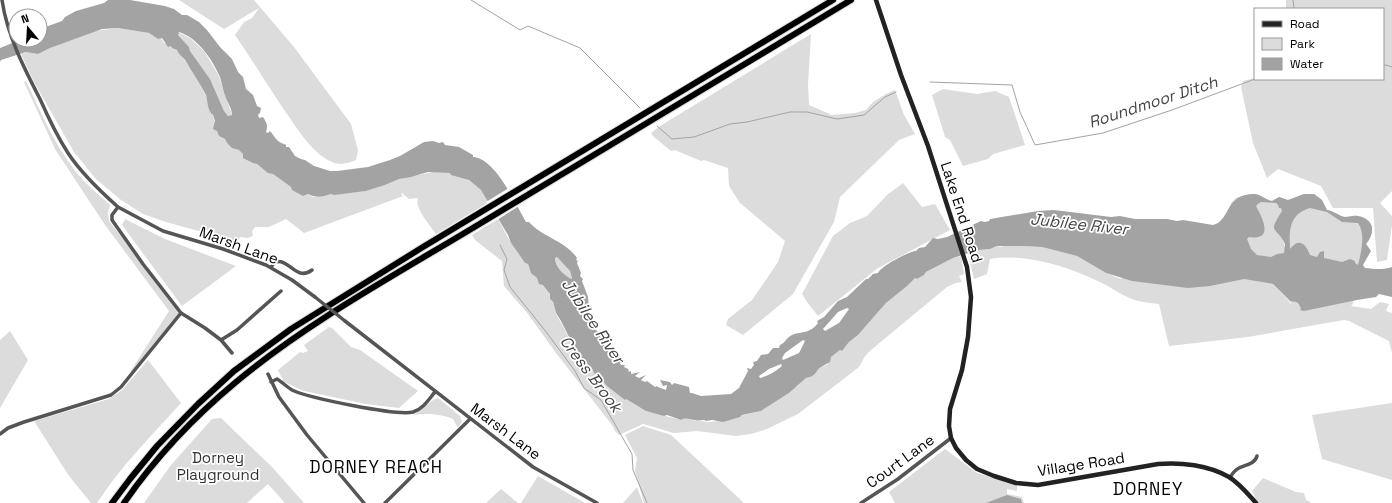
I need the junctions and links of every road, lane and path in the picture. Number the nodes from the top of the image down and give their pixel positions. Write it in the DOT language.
graph roads {
  1 [pos="2,0"];
  2 [pos="833,0"];
  3 [pos="851,0"];
  4 [pos="876,0"];
  5 [pos="118,207"];
  6 [pos="271,267"];
  7 [pos="312,270"];
  8 [pos="281,291"];
  9 [pos="181,313"];
  10 [pos="220,340"];
  11 [pos="232,353"];
  12 [pos="268,374"];
  13 [pos="271,382"];
  14 [pos="435,392"];
  15 [pos="470,419"];
  16 [pos="0,434"];
  17 [pos="951,438"];
  18 [pos="1257,456"];
  19 [pos="1230,478"];
  20 [pos="112,503"];
  21 [pos="124,503"];
  22 [pos="364,503"];
  23 [pos="385,503"];
  24 [pos="596,503"];
  25 [pos="861,503"];
  26 [pos="1256,503"];
  1 -- 5 [label="street, Marsh Lane"];
  2 -- 20 [label="highway"];
  3 -- 21 [label="highway"];
  4 -- 17 [label="main road, Lake End Road"];
  5 -- 6 [label="street, Marsh Lane"];
  5 -- 9 [label="street"];
  6 -- 7 [label="street"];
  6 -- 14 [label="street, Marsh Lane, bridge"];
  8 -- 10 [label="street"];
  9 -- 10 [label="street"];
  9 -- 16 [label="street"];
  10 -- 11 [label="street"];
  12 -- 13 [label="street"];
  13 -- 14 [label="street"];
  13 -- 22 [label="street"];
  14 -- 15 [label="street, Marsh Lane"];
  15 -- 23 [label="street"];
  15 -- 24 [label="street, Marsh Lane"];
  17 -- 19 [label="main road, Village Road"];
  17 -- 25 [label="street, Court Lane"];
  18 -- 19 [label="street"];
  19 -- 26 [label="main road, Village Road"];
}
